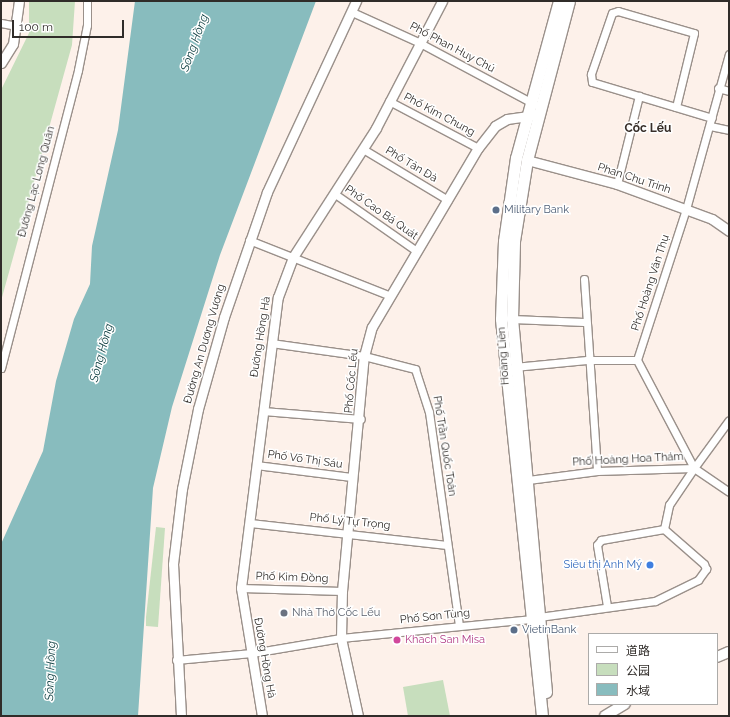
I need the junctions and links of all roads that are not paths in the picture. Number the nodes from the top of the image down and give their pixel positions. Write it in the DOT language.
graph roads {
  1 [pos="19,1"];
  2 [pos="87,1"];
  3 [pos="356,1"];
  4 [pos="442,1"];
  5 [pos="559,1"];
  6 [pos="569,1"];
  7 [pos="352,12"];
  8 [pos="1,23"];
  9 [pos="17,26"];
  10 [pos="418,42"];
  11 [pos="729,54"];
  12 [pos="1,63"];
  13 [pos="718,88"];
  14 [pos="729,91"];
  15 [pos="639,96"];
  16 [pos="389,101"];
  17 [pos="676,107"];
  18 [pos="535,110"];
  19 [pos="711,122"];
  20 [pos="729,130"];
  21 [pos="478,148"];
  22 [pos="363,149"];
  23 [pos="522,159"];
  24 [pos="617,184"];
  25 [pos="335,194"];
  26 [pos="448,200"];
  27 [pos="686,209"];
  28 [pos="729,231"];
  29 [pos="249,240"];
  30 [pos="415,250"];
  31 [pos="293,257"];
  32 [pos="584,278"];
  33 [pos="388,295"];
  34 [pos="512,319"];
  35 [pos="584,322"];
  36 [pos="271,343"];
  37 [pos="364,356"];
  38 [pos="587,360"];
  39 [pos="637,360"];
  40 [pos="508,367"];
  41 [pos="1,368"];
  42 [pos="262,411"];
  43 [pos="360,419"];
  44 [pos="729,420"];
  45 [pos="256,464"];
  46 [pos="694,468"];
  47 [pos="597,470"];
  48 [pos="351,477"];
  49 [pos="528,480"];
  50 [pos="516,481"];
  51 [pos="729,492"];
  52 [pos="250,523"];
  53 [pos="664,529"];
  54 [pos="346,532"];
  55 [pos="448,545"];
  56 [pos="241,588"];
  57 [pos="342,591"];
  58 [pos="607,606"];
  59 [pos="534,618"];
  60 [pos="459,625"];
  61 [pos="341,638"];
  62 [pos="729,652"];
  63 [pos="252,653"];
  64 [pos="718,657"];
  65 [pos="176,660"];
  66 [pos="624,705"];
  67 [pos="181,716"];
  68 [pos="262,716"];
  69 [pos="358,716"];
  70 [pos="542,716"];
  71 [pos="549,716"];
  72 [pos="605,716"];
  1 -- 9 [label="street"];
  2 -- 41 [label="street, Đường Lạc Long Quân"];
  3 -- 7 [label="street, Đường An Dương Vương"];
  4 -- 10 [label="street, Đường Hồng Hà"];
  5 -- 18 [label="main road, Hoàng Liên"];
  6 -- 18 [label="main road, Hoàng Liên"];
  7 -- 10 [label="street, Phố Phan Huy Chú"];
  7 -- 29 [label="street, Đường An Dương Vương"];
  8 -- 9 [label="street"];
  9 -- 12 [label="street"];
  10 -- 16 [label="street, Đường Hồng Hà"];
  10 -- 18 [label="street, Phố Phan Huy Chú"];
  11 -- 13 [label="street, Phố Hoàng Văn Thụ"];
  13 -- 14 [label="street"];
  13 -- 19 [label="street, Phố Hoàng Văn Thụ"];
  15 -- 17 [label="street"];
  15 -- 17 [label="street"];
  15 -- 24 [label="street"];
  16 -- 21 [label="street, Phố Kim Chung"];
  16 -- 22 [label="street, Đường Hồng Hà"];
  17 -- 19 [label="street"];
  18 -- 21 [label="street, Phố Cốc Lếu"];
  18 -- 23 [label="main road, Hoàng Liên"];
  19 -- 20 [label="street"];
  19 -- 27 [label="street, Phố Hoàng Văn Thụ"];
  21 -- 26 [label="street, Phố Cốc Lếu"];
  22 -- 25 [label="street, Đường Hồng Hà"];
  22 -- 26 [label="street, Phố Tản Đà"];
  23 -- 24 [label="street, Phan Chu Trinh"];
  23 -- 34 [label="main road, Hoàng Liên"];
  23 -- 40 [label="main road, Hoàng Liên"];
  24 -- 27 [label="street, Phan Chu Trinh"];
  25 -- 30 [label="street, Phố Cao Bá Quát"];
  25 -- 31 [label="street, Đường Hồng Hà"];
  26 -- 30 [label="street, Phố Cốc Lếu"];
  27 -- 28 [label="street, Phan Chu Trinh"];
  27 -- 39 [label="street, Phố Hoàng Văn Thụ"];
  29 -- 31 [label="street"];
  29 -- 65 [label="street, Đường An Dương Vương"];
  30 -- 33 [label="street, Phố Cốc Lếu"];
  31 -- 33 [label="street"];
  31 -- 36 [label="street, Đường Hồng Hà"];
  32 -- 35 [label="street"];
  33 -- 37 [label="street, Phố Cốc Lếu"];
  34 -- 35 [label="street"];
  34 -- 40 [label="main road, Hoàng Liên"];
  35 -- 38 [label="street"];
  36 -- 37 [label="street, Phố Trần Quốc Toản"];
  36 -- 42 [label="street, Đường Hồng Hà"];
  37 -- 43 [label="street, Phố Cốc Lếu"];
  37 -- 55 [label="street, Phố Trần Quốc Toản"];
  38 -- 39 [label="street"];
  38 -- 40 [label="street"];
  38 -- 47 [label="street"];
  39 -- 46 [label="street"];
  40 -- 49 [label="main road, Hoàng Liên"];
  40 -- 50 [label="main road, Hoàng Liên"];
  42 -- 43 [label="street"];
  42 -- 45 [label="street, Đường Hồng Hà"];
  43 -- 48 [label="street, Phố Cốc Lếu"];
  44 -- 46 [label="street, Phố Hoàng Hoa Thám"];
  45 -- 48 [label="street, Phố Võ Thị Sáu"];
  45 -- 52 [label="street, Đường Hồng Hà"];
  46 -- 47 [label="street, Phố Hoàng Hoa Thám"];
  46 -- 51 [label="street"];
  46 -- 53 [label="street"];
  47 -- 49 [label="street, Phố Hoàng Hoa Thám"];
  48 -- 54 [label="street, Phố Cốc Lếu"];
  49 -- 50 [label="main road"];
  49 -- 59 [label="main road, Hoàng Liên"];
  50 -- 59 [label="main road, Hoàng Liên"];
  52 -- 54 [label="street, Phố Lý Tự Trọng"];
  52 -- 56 [label="street, Đường Hồng Hà"];
  53 -- 58 [label="street"];
  53 -- 58 [label="street, Phố Sơn Tùng"];
  54 -- 55 [label="street, Phố Lý Tự Trọng"];
  54 -- 57 [label="street, Phố Cốc Lếu"];
  55 -- 60 [label="street, Phố Trần Quốc Toản"];
  56 -- 57 [label="street, Phố Kim Đồng"];
  56 -- 63 [label="street, Đường Hồng Hà"];
  57 -- 61 [label="street, Phố Cốc Lếu"];
  58 -- 59 [label="street, Phố Sơn Tùng"];
  59 -- 60 [label="street, Phố Sơn Tùng"];
  59 -- 70 [label="main road, Hoàng Liên"];
  59 -- 71 [label="main road, Hoàng Liên"];
  60 -- 61 [label="street, Phố Sơn Tùng"];
  61 -- 63 [label="street, Phố Sơn Tùng"];
  61 -- 69 [label="street, Phố Cốc Lếu"];
  62 -- 64 [label="main road"];
  63 -- 65 [label="street, Phố Sơn Tùng"];
  63 -- 68 [label="street, Đường Hồng Hà"];
  65 -- 67 [label="street, Đường An Dương Vương"];
  66 -- 72 [label="main road"];
}
